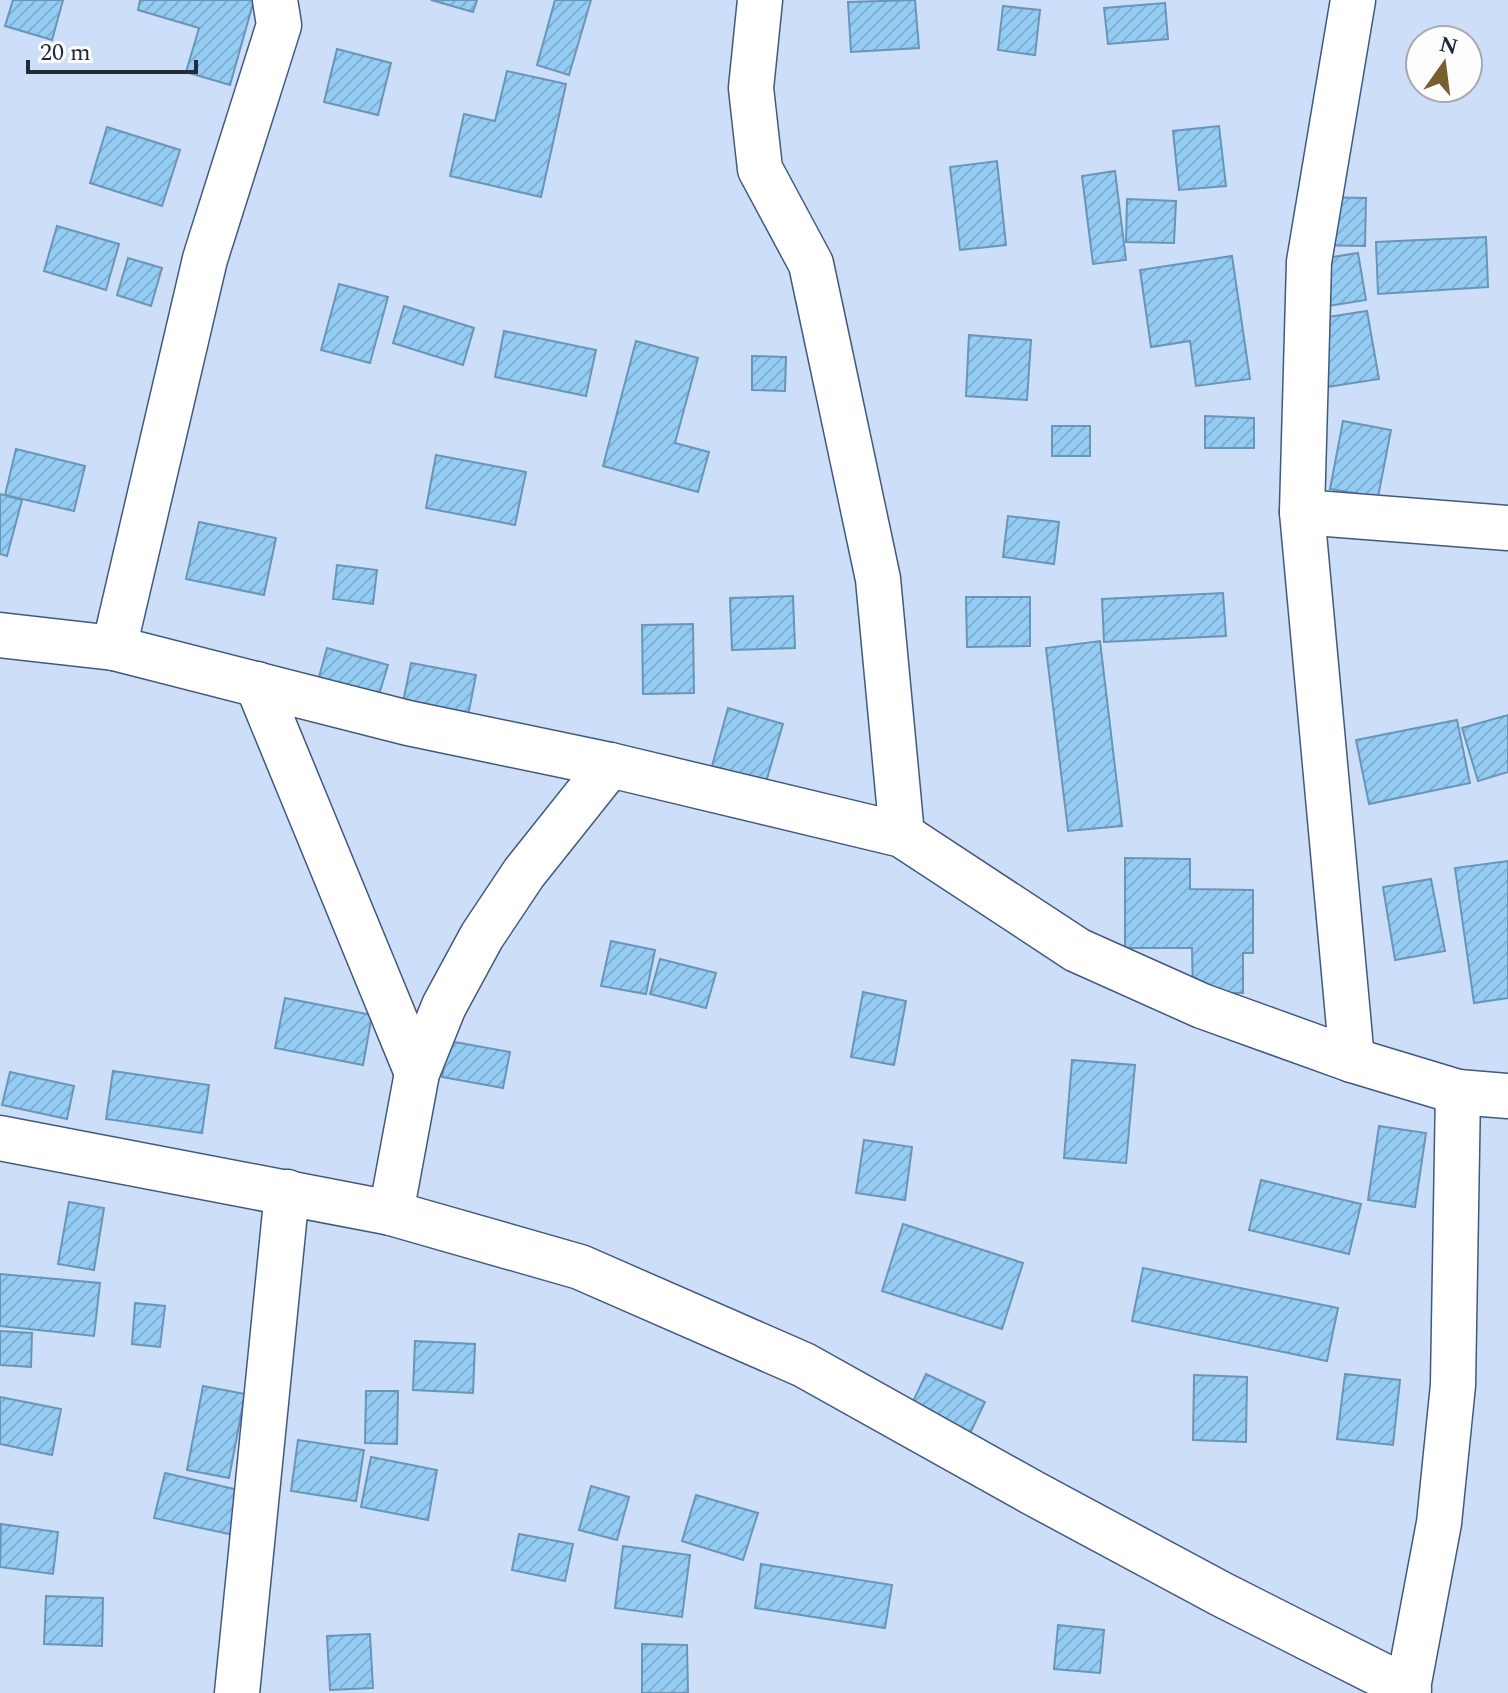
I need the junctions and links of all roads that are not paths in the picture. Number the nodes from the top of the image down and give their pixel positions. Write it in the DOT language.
graph roads {
  1 [pos="275,0"];
  2 [pos="760,0"];
  3 [pos="1353,0"];
  4 [pos="1363,0"];
  5 [pos="1302,512"];
  6 [pos="1508,528"];
  7 [pos="0,635"];
  8 [pos="114,648"];
  9 [pos="257,684"];
  10 [pos="610,765"];
  11 [pos="902,835"];
  12 [pos="1352,1060"];
  13 [pos="417,1073"];
  14 [pos="1458,1092"];
  15 [pos="1508,1096"];
  16 [pos="0,1138"];
  17 [pos="287,1192"];
  18 [pos="391,1213"];
  19 [pos="1408,1691"];
  20 [pos="237,1693"];
  1 -- 8 [label="street"];
  2 -- 11 [label="street"];
  3 -- 4 [label="street"];
  3 -- 5 [label="street"];
  5 -- 6 [label="street"];
  5 -- 12 [label="street"];
  7 -- 8 [label="street"];
  8 -- 9 [label="street"];
  9 -- 10 [label="street"];
  9 -- 13 [label="street"];
  10 -- 11 [label="street"];
  10 -- 13 [label="street"];
  11 -- 12 [label="street"];
  12 -- 14 [label="street"];
  13 -- 18 [label="street"];
  14 -- 15 [label="street"];
  14 -- 19 [label="street"];
  16 -- 17 [label="street"];
  17 -- 18 [label="street"];
  17 -- 20 [label="street"];
  18 -- 19 [label="street"];
}
